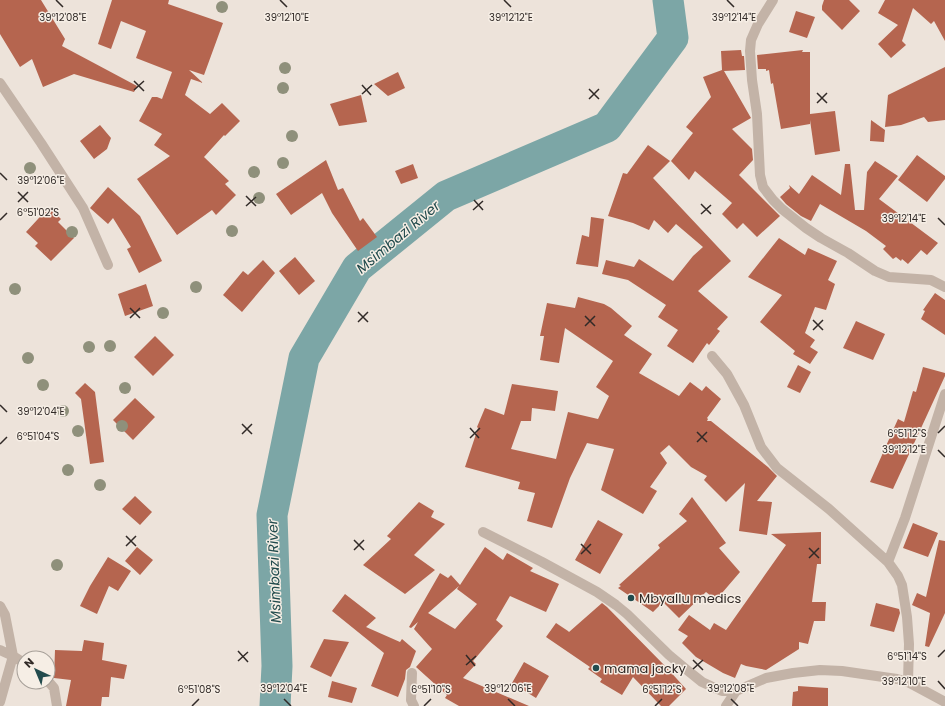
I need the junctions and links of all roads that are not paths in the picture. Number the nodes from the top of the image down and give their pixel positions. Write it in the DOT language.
graph roads {
  1 [pos="773,0"];
  2 [pos="0,83"];
  3 [pos="108,265"];
  4 [pos="945,287"];
  5 [pos="712,356"];
  6 [pos="945,394"];
  7 [pos="483,532"];
  8 [pos="888,562"];
  9 [pos="0,606"];
  10 [pos="0,650"];
  11 [pos="13,656"];
  12 [pos="16,658"];
  13 [pos="412,673"];
  14 [pos="908,682"];
  15 [pos="54,690"];
  16 [pos="736,691"];
  17 [pos="0,702"];
  18 [pos="945,702"];
  19 [pos="57,706"];
  20 [pos="414,706"];
  21 [pos="726,706"];
  1 -- 4 [label="street"];
  2 -- 3 [label="street"];
  5 -- 8 [label="street"];
  6 -- 8 [label="street"];
  7 -- 16 [label="street"];
  8 -- 14 [label="street"];
  9 -- 11 [label="street"];
  10 -- 11 [label="street"];
  11 -- 12 [label="street"];
  11 -- 17 [label="street"];
  13 -- 20 [label="street"];
  14 -- 16 [label="street"];
  14 -- 18 [label="street"];
  15 -- 19 [label="street"];
  16 -- 21 [label="street"];
}
